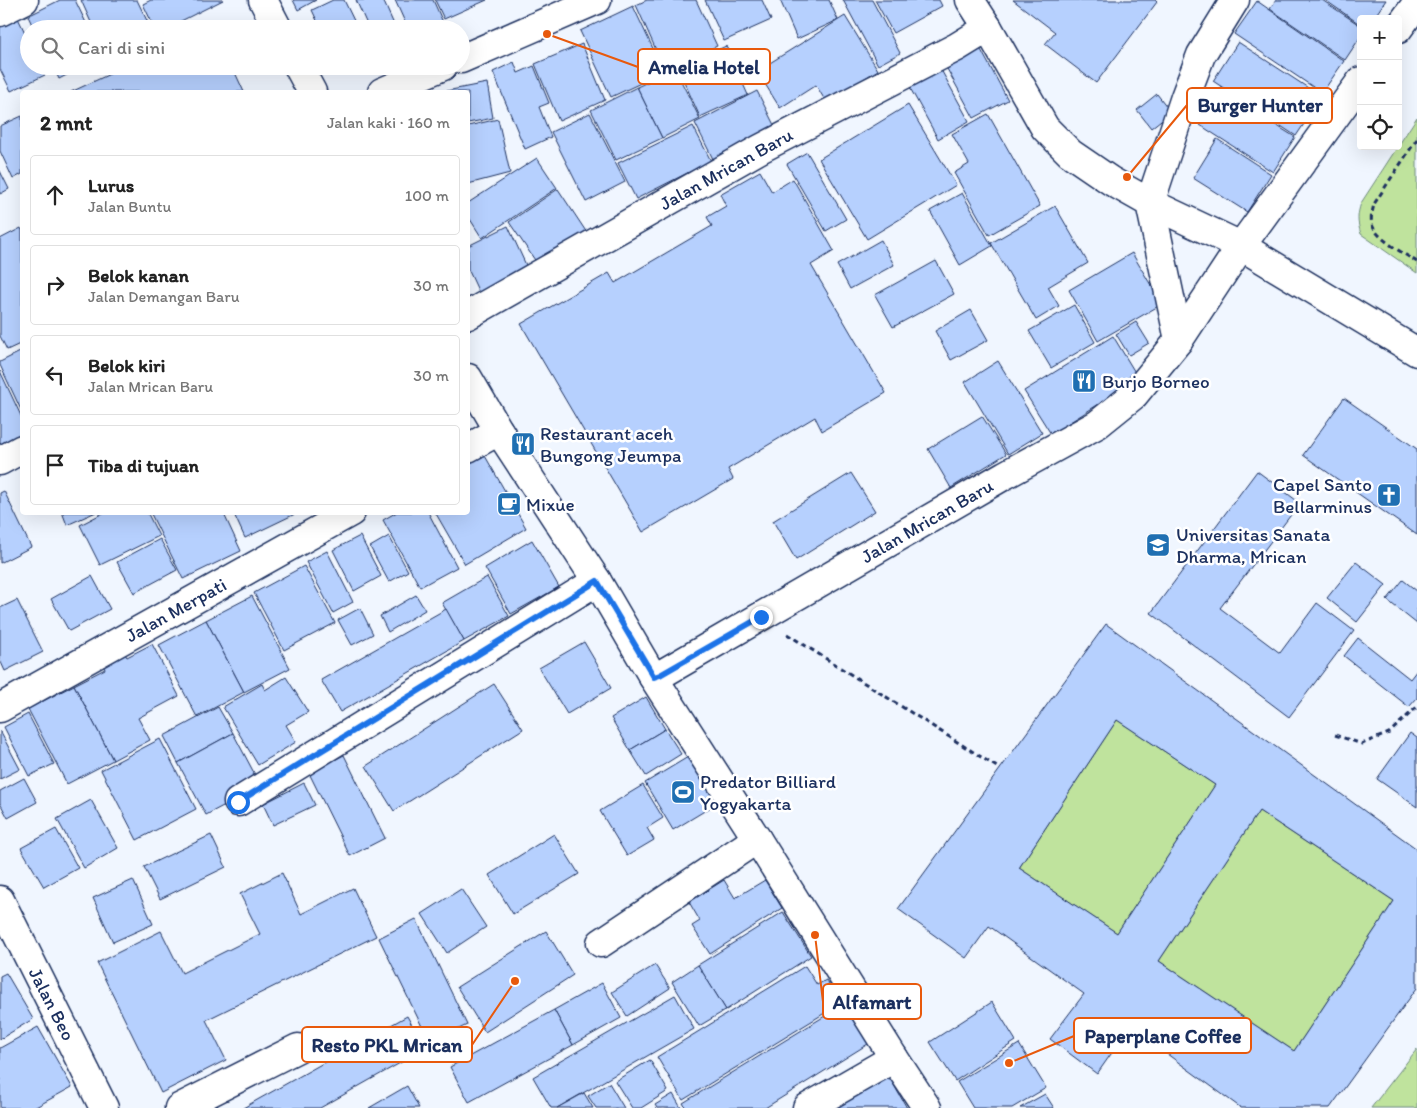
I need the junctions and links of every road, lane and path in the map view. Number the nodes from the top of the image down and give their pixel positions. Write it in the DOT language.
graph roads {
  1 [pos="24,0"];
  2 [pos="263,0"];
  3 [pos="597,0"];
  4 [pos="970,0"];
  5 [pos="1234,0"];
  6 [pos="1417,3"];
  7 [pos="0,12"];
  8 [pos="273,20"];
  9 [pos="1402,24"];
  10 [pos="988,28"];
  11 [pos="470,54"];
  12 [pos="303,75"];
  13 [pos="422,75"];
  14 [pos="1357,86"];
  15 [pos="311,90"];
  16 [pos="387,90"];
  17 [pos="1417,139"];
  18 [pos="1150,203"];
  19 [pos="1241,246"];
  20 [pos="1417,262"];
  21 [pos="470,314"];
  22 [pos="1179,340"];
  23 [pos="1417,352"];
  24 [pos="470,381"];
  25 [pos="499,431"];
  26 [pos="470,447"];
  27 [pos="20,450"];
  28 [pos="0,461"];
  29 [pos="346,515"];
  30 [pos="597,581"];
  31 [pos="761,617"];
  32 [pos="654,677"];
  33 [pos="1417,707"];
  34 [pos="0,708"];
  35 [pos="1335,735"];
  36 [pos="1000,769"];
  37 [pos="238,802"];
  38 [pos="757,839"];
  39 [pos="0,900"];
  40 [pos="601,943"];
  41 [pos="10,948"];
  42 [pos="298,1048"];
  43 [pos="894,1058"];
  44 [pos="101,1107"];
  45 [pos="179,1108"];
  46 [pos="807,1108"];
  47 [pos="927,1108"];
  1 -- 7 [label="street"];
  2 -- 8 [label="street"];
  3 -- 11 [label="street"];
  4 -- 10 [label="street"];
  5 -- 18 [label="street"];
  6 -- 9 [label="street"];
  10 -- 18 [label="street"];
  10 -- 21 [label="street, Jalan Mrican Baru"];
  12 -- 15 [label="street"];
  13 -- 16 [label="street"];
  14 -- 19 [label="street, Jalan Mrican Baru"];
  17 -- 20 [label="path"];
  18 -- 19 [label="street"];
  18 -- 22 [label="street"];
  19 -- 22 [label="street, Jalan Mrican Baru"];
  19 -- 23 [label="street"];
  22 -- 31 [label="street, Jalan Mrican Baru"];
  24 -- 25 [label="street"];
  25 -- 26 [label="street"];
  25 -- 30 [label="street"];
  27 -- 28 [label="street"];
  29 -- 34 [label="street, Jalan Merpati"];
  30 -- 32 [label="street"];
  30 -- 37 [label="street"];
  31 -- 32 [label="street, Jalan Mrican Baru"];
  31 -- 36 [label="path"];
  32 -- 38 [label="street"];
  33 -- 35 [label="path"];
  38 -- 40 [label="street"];
  38 -- 43 [label="street"];
  39 -- 41 [label="street, Jalan Beo"];
  41 -- 44 [label="street, Jalan Beo"];
  42 -- 45 [label="street"];
  43 -- 46 [label="street"];
  43 -- 47 [label="street"];
}
